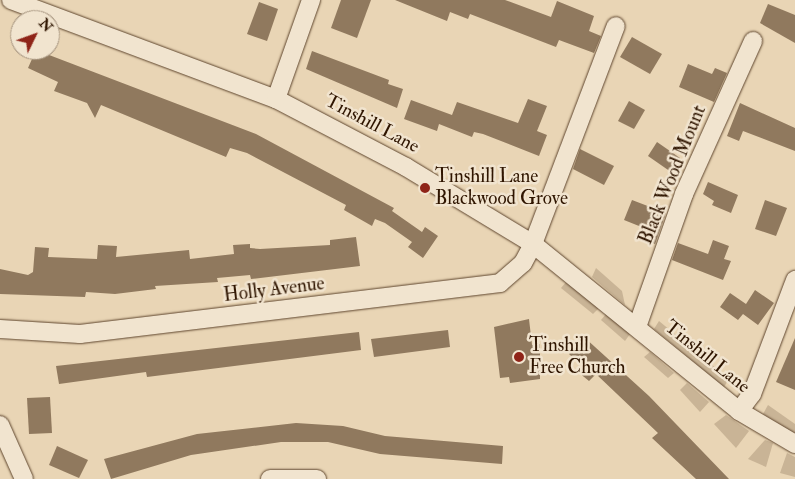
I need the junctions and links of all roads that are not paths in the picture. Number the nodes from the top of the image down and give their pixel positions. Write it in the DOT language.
graph roads {
  1 [pos="11,0"];
  2 [pos="312,0"];
  3 [pos="616,26"];
  4 [pos="753,40"];
  5 [pos="276,99"];
  6 [pos="533,244"];
  7 [pos="793,291"];
  8 [pos="637,327"];
  9 [pos="0,329"];
  10 [pos="739,410"];
  11 [pos="0,425"];
  12 [pos="795,444"];
  13 [pos="24,479"];
  14 [pos="270,479"];
  15 [pos="317,479"];
  1 -- 5 [label="street, Tinshill Lane"];
  2 -- 5 [label="street"];
  3 -- 6 [label="street, Holly Avenue"];
  4 -- 8 [label="street, Black Wood Mount"];
  5 -- 6 [label="street, Tinshill Lane"];
  6 -- 8 [label="street, Tinshill Lane"];
  6 -- 9 [label="street, Holly Avenue"];
  7 -- 10 [label="street"];
  8 -- 10 [label="street, Tinshill Lane"];
  10 -- 12 [label="street, Tinshill Lane"];
  11 -- 13 [label="street"];
  14 -- 15 [label="street"];
}
